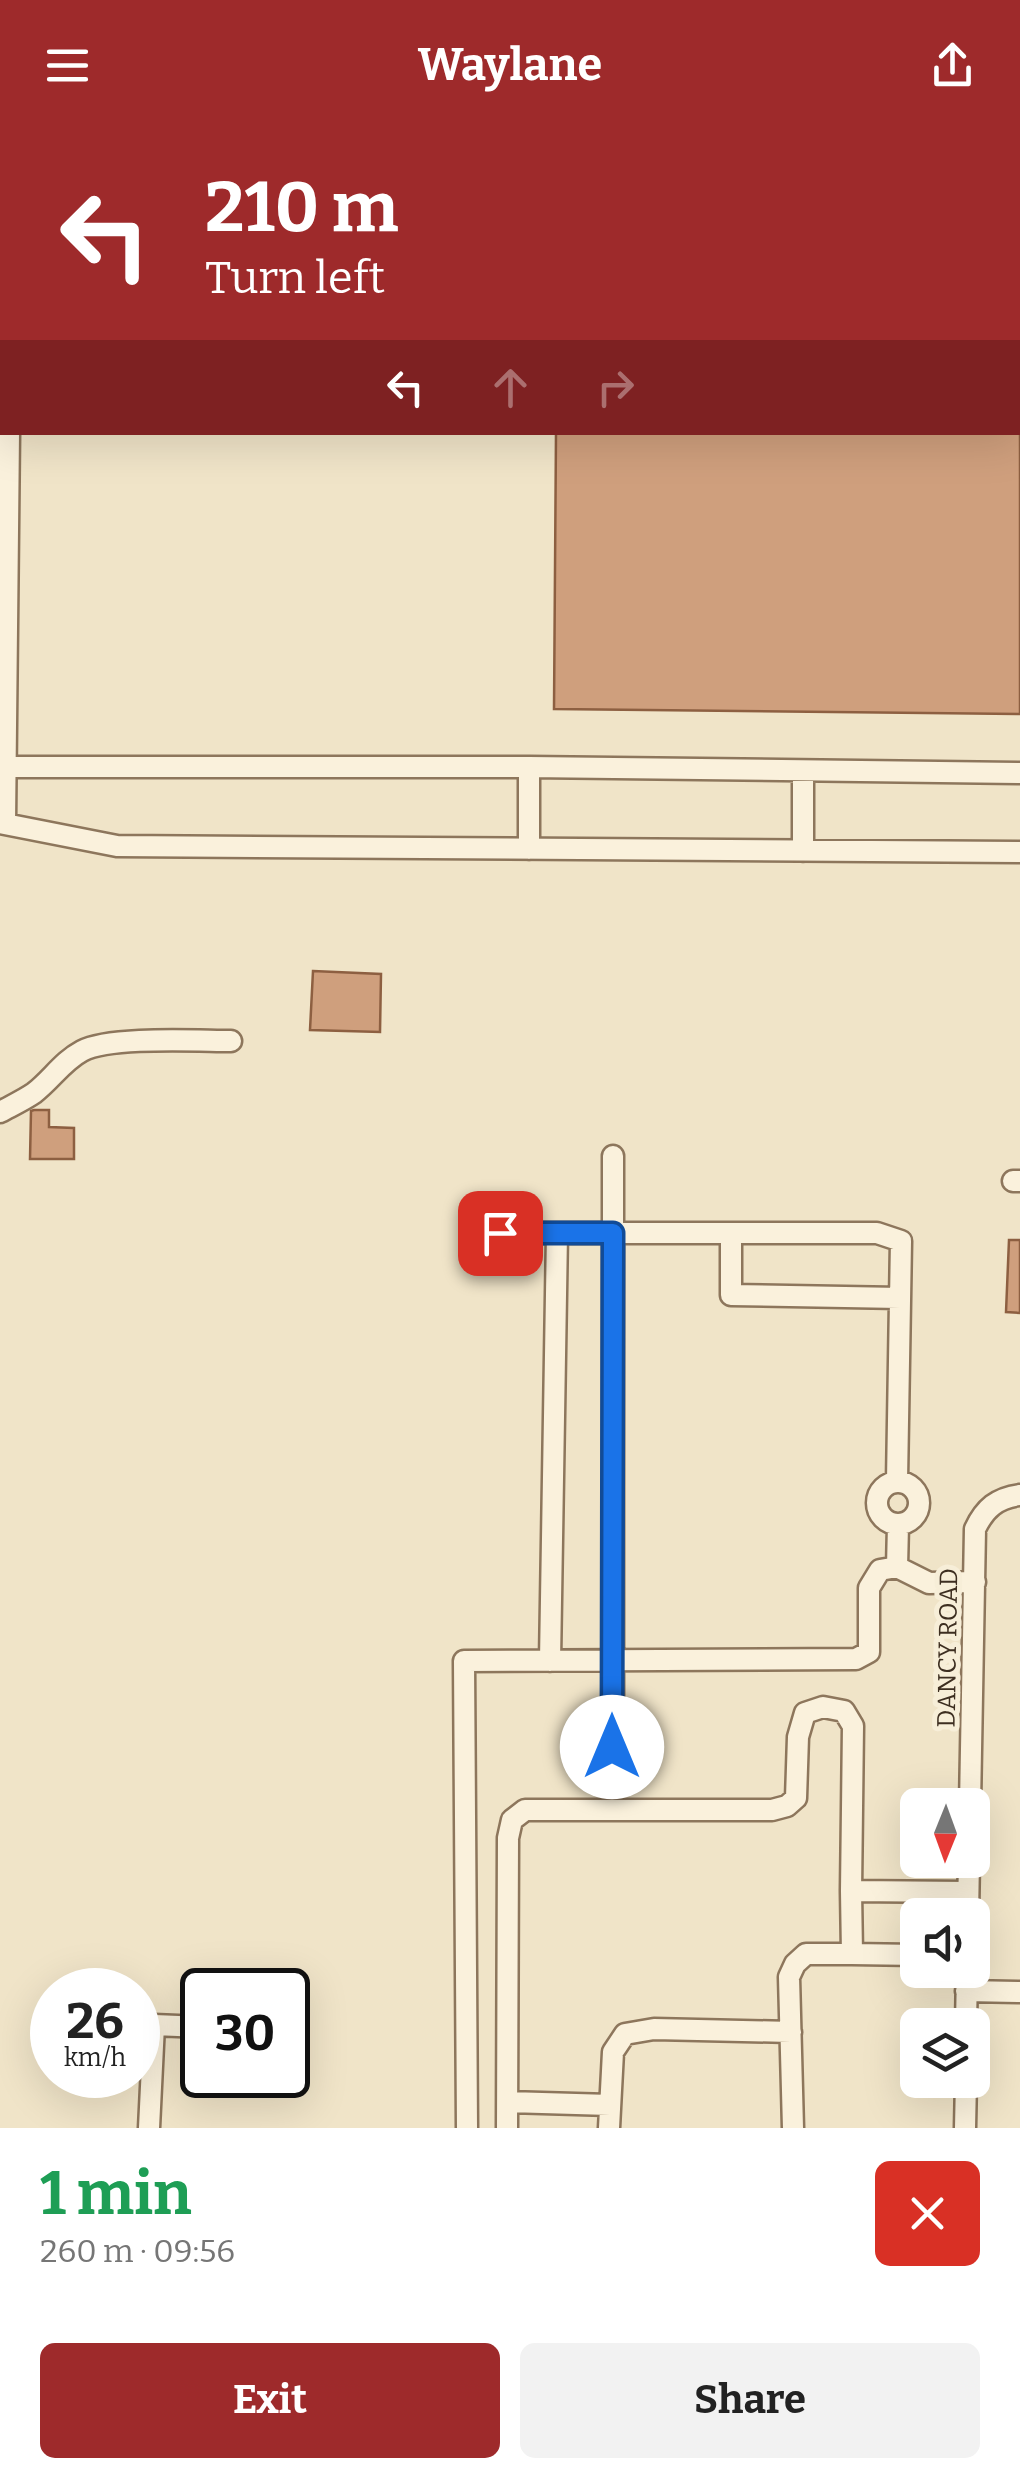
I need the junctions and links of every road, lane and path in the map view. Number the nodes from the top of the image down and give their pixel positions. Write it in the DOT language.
graph roads {
  1 [pos="9,435"];
  2 [pos="7,767"];
  3 [pos="529,767"];
  4 [pos="803,770"];
  5 [pos="1020,773"];
  6 [pos="2,823"];
  7 [pos="529,849"];
  8 [pos="803,851"];
  9 [pos="1020,852"];
  10 [pos="232,1041"];
  11 [pos="0,1112"];
  12 [pos="613,1156"];
  13 [pos="500,1233"];
  14 [pos="557,1233"];
  15 [pos="613,1233"];
  16 [pos="731,1233"];
  17 [pos="900,1298"];
  18 [pos="897,1482"];
  19 [pos="1020,1495"];
  20 [pos="898,1525"];
  21 [pos="896,1567"];
  22 [pos="974,1582"];
  23 [pos="613,1660"];
  24 [pos="550,1661"];
  25 [pos="612,1747"];
  26 [pos="970,1788"];
  27 [pos="968,1878"];
  28 [pos="851,1891"];
  29 [pos="968,1892"];
  30 [pos="968,1898"];
  31 [pos="852,1954"];
  32 [pos="900,1955"];
  33 [pos="990,1986"];
  34 [pos="1020,1992"];
  35 [pos="180,2026"];
  36 [pos="791,2032"];
  37 [pos="966,2098"];
  38 [pos="508,2102"];
  39 [pos="610,2104"];
  40 [pos="149,2128"];
  41 [pos="467,2128"];
  42 [pos="508,2128"];
  43 [pos="609,2128"];
  44 [pos="792,2128"];
  45 [pos="965,2128"];
  1 -- 2 [label="street"];
  2 -- 3 [label="street"];
  2 -- 6 [label="street"];
  3 -- 4 [label="street"];
  3 -- 7 [label="street"];
  4 -- 5 [label="street"];
  4 -- 8 [label="street"];
  6 -- 7 [label="street"];
  7 -- 8 [label="street"];
  8 -- 9 [label="street"];
  10 -- 11 [label="street"];
  12 -- 15 [label="street"];
  13 -- 14 [label="street"];
  14 -- 15 [label="street"];
  14 -- 24 [label="street"];
  15 -- 16 [label="street"];
  15 -- 23 [label="street"];
  16 -- 17 [label="street"];
  16 -- 17 [label="street"];
  17 -- 18 [label="street"];
  18 -- 20 [label="street"];
  18 -- 20 [label="street"];
  19 -- 22 [label="street, DANCY ROAD"];
  20 -- 21 [label="street"];
  21 -- 22 [label="street"];
  21 -- 23 [label="street"];
  22 -- 26 [label="street, DANCY ROAD"];
  23 -- 24 [label="street"];
  23 -- 25 [label="street"];
  24 -- 41 [label="street"];
  27 -- 29 [label="street"];
  28 -- 29 [label="street"];
  28 -- 31 [label="street"];
  28 -- 38 [label="street"];
  29 -- 30 [label="street"];
  31 -- 32 [label="street"];
  31 -- 36 [label="street"];
  33 -- 34 [label="street"];
  35 -- 40 [label="street"];
  36 -- 39 [label="street"];
  36 -- 44 [label="street"];
  37 -- 45 [label="street"];
  38 -- 39 [label="street"];
  38 -- 42 [label="street"];
  39 -- 43 [label="street"];
}
